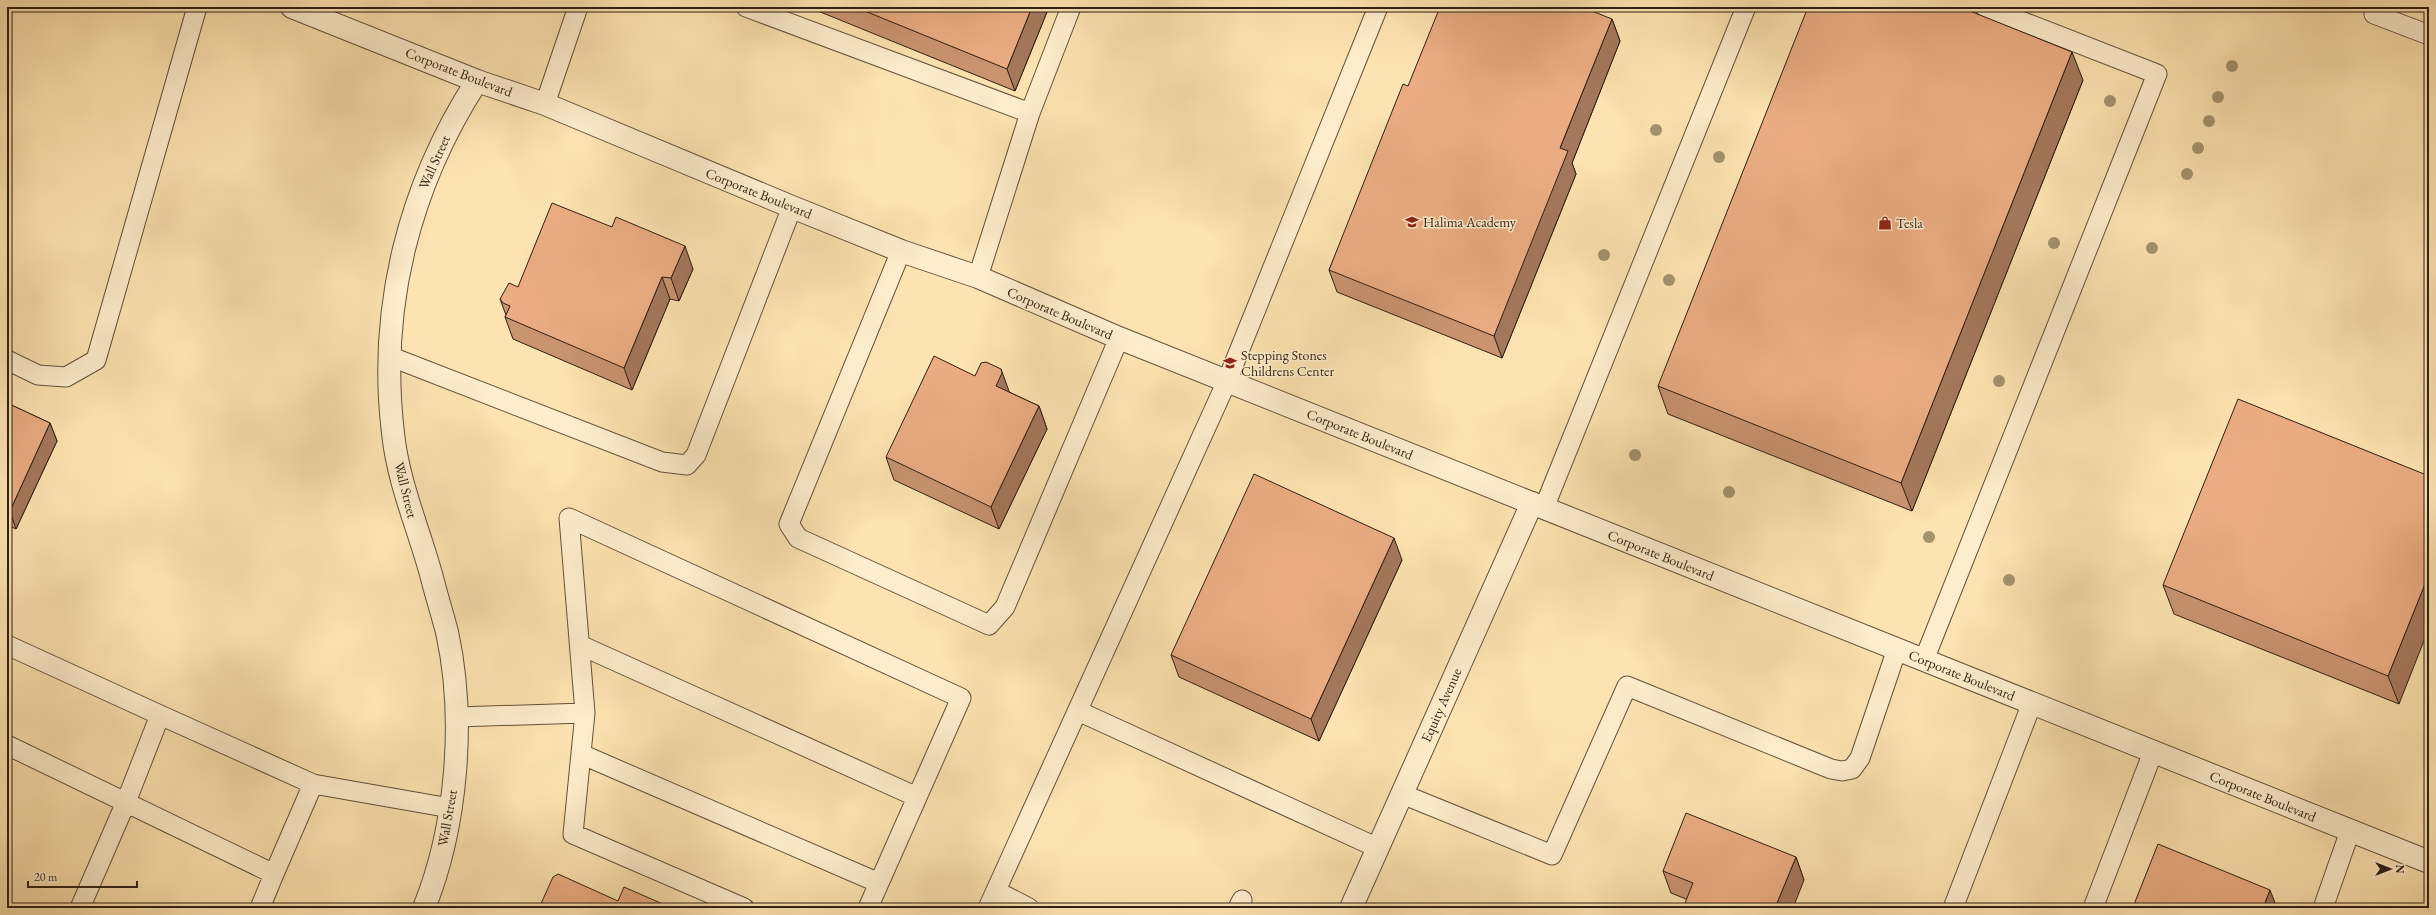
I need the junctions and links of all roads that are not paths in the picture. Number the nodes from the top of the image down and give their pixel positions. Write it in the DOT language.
graph roads {
  1 [pos="197,7"];
  2 [pos="292,7"];
  3 [pos="578,7"];
  4 [pos="746,7"];
  5 [pos="1071,7"];
  6 [pos="1378,7"];
  7 [pos="1746,7"];
  8 [pos="1985,7"];
  9 [pos="2374,14"];
  10 [pos="2429,35"];
  11 [pos="477,81"];
  12 [pos="545,104"];
  13 [pos="1030,113"];
  14 [pos="792,207"];
  15 [pos="901,251"];
  16 [pos="978,277"];
  17 [pos="1119,338"];
  18 [pos="389,356"];
  19 [pos="7,360"];
  20 [pos="1227,381"];
  21 [pos="1538,505"];
  22 [pos="7,645"];
  23 [pos="580,645"];
  24 [pos="1897,649"];
  25 [pos="1924,660"];
  26 [pos="2032,703"];
  27 [pos="1078,711"];
  28 [pos="585,713"];
  29 [pos="160,715"];
  30 [pos="456,717"];
  31 [pos="7,745"];
  32 [pos="2153,752"];
  33 [pos="581,754"];
  34 [pos="312,784"];
  35 [pos="1402,794"];
  36 [pos="917,797"];
  37 [pos="126,802"];
  38 [pos="450,808"];
  39 [pos="2350,831"];
  40 [pos="1378,848"];
  41 [pos="2429,862"];
  42 [pos="274,874"];
  43 [pos="879,883"];
  44 [pos="996,891"];
  45 [pos="84,907"];
  46 [pos="260,908"];
  47 [pos="424,908"];
  48 [pos="744,908"];
  49 [pos="868,908"];
  50 [pos="988,908"];
  51 [pos="1029,908"];
  52 [pos="1351,908"];
  53 [pos="1953,908"];
  54 [pos="2093,908"];
  55 [pos="2323,908"];
  1 -- 19 [label="lane"];
  2 -- 11 [label="street, Corporate Boulevard"];
  3 -- 12 [label="lane"];
  4 -- 13 [label="lane"];
  5 -- 13 [label="lane"];
  6 -- 20 [label="lane"];
  7 -- 21 [label="lane"];
  8 -- 25 [label="lane"];
  9 -- 10 [label="lane"];
  11 -- 12 [label="street, Corporate Boulevard"];
  11 -- 18 [label="street, Wall Street"];
  12 -- 14 [label="street, Corporate Boulevard"];
  13 -- 16 [label="lane"];
  14 -- 15 [label="street, Corporate Boulevard"];
  14 -- 18 [label="lane"];
  15 -- 16 [label="street, Corporate Boulevard"];
  15 -- 17 [label="lane"];
  16 -- 17 [label="street, Corporate Boulevard"];
  17 -- 20 [label="street, Corporate Boulevard"];
  18 -- 30 [label="street, Wall Street"];
  20 -- 21 [label="street, Corporate Boulevard"];
  20 -- 27 [label="lane"];
  21 -- 24 [label="street, Corporate Boulevard"];
  21 -- 35 [label="street, Equity Avenue"];
  22 -- 29 [label="lane"];
  23 -- 28 [label="lane"];
  23 -- 36 [label="lane"];
  23 -- 36 [label="lane"];
  24 -- 25 [label="street, Corporate Boulevard"];
  24 -- 35 [label="lane"];
  25 -- 26 [label="street, Corporate Boulevard"];
  26 -- 32 [label="street, Corporate Boulevard"];
  26 -- 53 [label="lane"];
  27 -- 40 [label="lane"];
  27 -- 44 [label="lane"];
  28 -- 30 [label="lane"];
  28 -- 33 [label="lane"];
  29 -- 34 [label="lane"];
  29 -- 37 [label="lane"];
  30 -- 38 [label="street, Wall Street"];
  31 -- 37 [label="lane"];
  32 -- 39 [label="street, Corporate Boulevard"];
  32 -- 54 [label="lane"];
  33 -- 43 [label="lane"];
  33 -- 48 [label="lane"];
  34 -- 38 [label="lane"];
  34 -- 42 [label="lane"];
  35 -- 40 [label="street, Equity Avenue"];
  36 -- 43 [label="lane"];
  37 -- 42 [label="lane"];
  37 -- 45 [label="lane"];
  38 -- 47 [label="street, Wall Street"];
  39 -- 41 [label="street, Corporate Boulevard"];
  39 -- 55 [label="lane"];
  40 -- 52 [label="street, Equity Avenue"];
  42 -- 46 [label="lane"];
  43 -- 49 [label="lane"];
  44 -- 50 [label="lane"];
  44 -- 51 [label="lane"];
}
